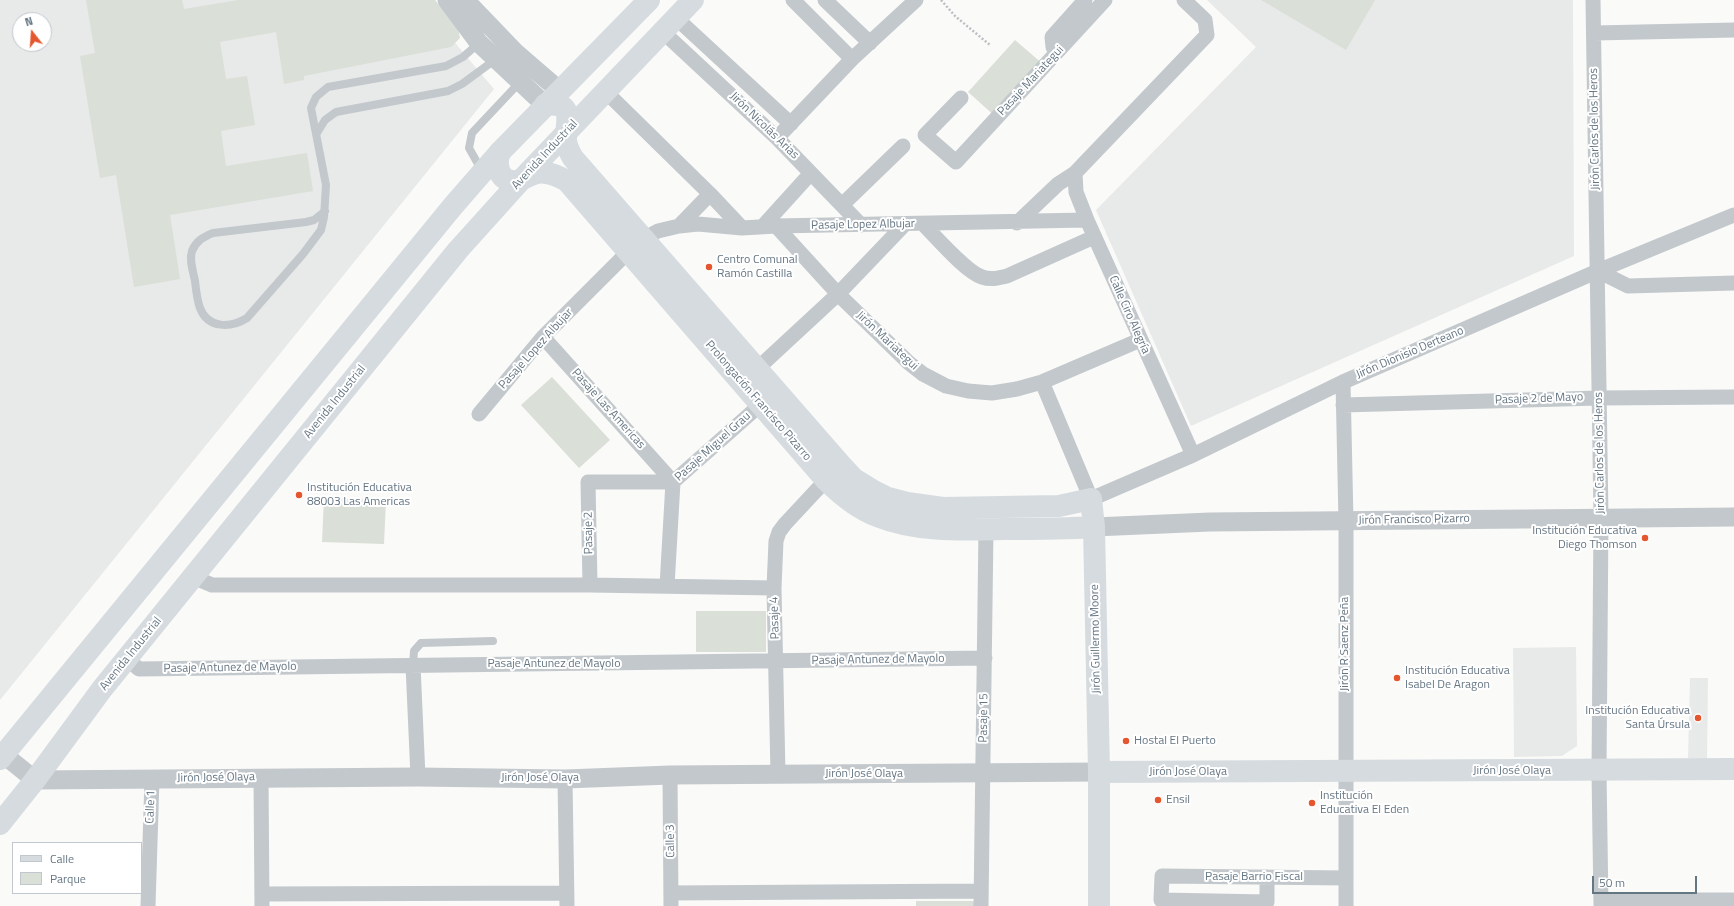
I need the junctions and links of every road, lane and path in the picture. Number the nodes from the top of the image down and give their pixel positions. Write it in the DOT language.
graph roads {
  1 [pos="447,0"];
  2 [pos="465,0"];
  3 [pos="649,0"];
  4 [pos="693,0"];
  5 [pos="793,0"];
  6 [pos="825,0"];
  7 [pos="916,0"];
  8 [pos="941,0"];
  9 [pos="1085,0"];
  10 [pos="1105,0"];
  11 [pos="1184,0"];
  12 [pos="1593,0"];
  13 [pos="669,24"];
  14 [pos="1734,30"];
  15 [pos="1594,33"];
  16 [pos="479,43"];
  17 [pos="870,43"];
  18 [pos="990,46"];
  19 [pos="1057,52"];
  20 [pos="496,59"];
  21 [pos="852,59"];
  22 [pos="520,82"];
  23 [pos="605,91"];
  24 [pos="552,98"];
  25 [pos="961,98"];
  26 [pos="791,124"];
  27 [pos="566,132"];
  28 [pos="317,133"];
  29 [pos="777,138"];
  30 [pos="903,146"];
  31 [pos="500,152"];
  32 [pos="482,171"];
  33 [pos="811,173"];
  34 [pos="1075,173"];
  35 [pos="522,179"];
  36 [pos="710,194"];
  37 [pos="842,205"];
  38 [pos="325,211"];
  39 [pos="1734,215"];
  40 [pos="1087,220"];
  41 [pos="1017,223"];
  42 [pos="905,224"];
  43 [pos="923,224"];
  44 [pos="861,225"];
  45 [pos="679,226"];
  46 [pos="770,226"];
  47 [pos="742,228"];
  48 [pos="1094,237"];
  49 [pos="636,245"];
  50 [pos="1598,271"];
  51 [pos="1734,283"];
  52 [pos="838,294"];
  53 [pos="543,337"];
  54 [pos="1140,340"];
  55 [pos="757,369"];
  56 [pos="1042,382"];
  57 [pos="1343,382"];
  58 [pos="1734,397"];
  59 [pos="768,398"];
  60 [pos="1599,398"];
  61 [pos="1343,405"];
  62 [pos="479,414"];
  63 [pos="1193,455"];
  64 [pos="826,480"];
  65 [pos="672,482"];
  66 [pos="1091,500"];
  67 [pos="1601,517"];
  68 [pos="1734,517"];
  69 [pos="1346,522"];
  70 [pos="1094,527"];
  71 [pos="986,529"];
  72 [pos="193,577"];
  73 [pos="590,585"];
  74 [pos="667,586"];
  75 [pos="774,588"];
  76 [pos="493,641"];
  77 [pos="127,658"];
  78 [pos="985,658"];
  79 [pos="776,662"];
  80 [pos="413,665"];
  81 [pos="2,756"];
  82 [pos="1734,769"];
  83 [pos="1599,770"];
  84 [pos="1345,771"];
  85 [pos="1098,772"];
  86 [pos="983,773"];
  87 [pos="778,774"];
  88 [pos="670,775"];
  89 [pos="418,777"];
  90 [pos="261,778"];
  91 [pos="152,779"];
  92 [pos="566,779"];
  93 [pos="35,780"];
  94 [pos="0,824"];
  95 [pos="1267,877"];
  96 [pos="1346,878"];
  97 [pos="982,891"];
  98 [pos="671,899"];
  99 [pos="262,900"];
  100 [pos="567,900"];
  101 [pos="1734,900"];
  102 [pos="1601,903"];
  103 [pos="148,906"];
  104 [pos="981,906"];
  105 [pos="1099,906"];
  106 [pos="1346,906"];
  1 -- 16 [label="street"];
  2 -- 24 [label="street"];
  3 -- 24 [label="main road"];
  4 -- 13 [label="main road, Avenida Industrial"];
  5 -- 21 [label="street"];
  6 -- 17 [label="street"];
  7 -- 17 [label="street"];
  8 -- 18 [label="path"];
  9 -- 19 [label="street"];
  10 -- 19 [label="street, Pasaje Mariategui"];
  11 -- 34 [label="street"];
  12 -- 15 [label="street, Jirón Carlos de los Heros"];
  13 -- 23 [label="main road, Avenida Industrial"];
  13 -- 26 [label="street, Jirón Nicolás Arias"];
  13 -- 29 [label="street, Jirón Nicolás Arias"];
  14 -- 15 [label="street"];
  15 -- 50 [label="street, Jirón Carlos de los Heros"];
  16 -- 20 [label="street"];
  16 -- 28 [label="lane"];
  17 -- 21 [label="street"];
  19 -- 25 [label="street, Pasaje Mariategui"];
  20 -- 22 [label="street"];
  20 -- 28 [label="lane"];
  21 -- 26 [label="street"];
  22 -- 24 [label="street"];
  22 -- 32 [label="lane"];
  23 -- 27 [label="main road, Avenida Industrial"];
  23 -- 36 [label="street"];
  24 -- 27 [label="main road, Prolongación Francisco Pizarro"];
  24 -- 31 [label="main road"];
  26 -- 29 [label="street"];
  27 -- 35 [label="main road, Avenida Industrial"];
  27 -- 49 [label="main road, Prolongación Francisco Pizarro"];
  28 -- 38 [label="lane"];
  29 -- 33 [label="street, Jirón Nicolás Arias"];
  30 -- 37 [label="street"];
  31 -- 32 [label="main road"];
  31 -- 35 [label="main road, Prolongación Francisco Pizarro"];
  32 -- 81 [label="main road"];
  33 -- 37 [label="street, Jirón Nicolás Arias"];
  33 -- 46 [label="street"];
  34 -- 40 [label="street, Calle Ciro Alegría"];
  34 -- 41 [label="street"];
  35 -- 49 [label="main road, Prolongación Francisco Pizarro"];
  35 -- 72 [label="main road, Avenida Industrial"];
  36 -- 45 [label="street"];
  36 -- 47 [label="street"];
  37 -- 44 [label="street, Jirón Nicolás Arias"];
  38 -- 38 [label="lane"];
  39 -- 50 [label="street, Jirón Dionisio Derteano"];
  40 -- 41 [label="street, Pasaje Lopez Albujar"];
  40 -- 48 [label="street, Calle Ciro Alegría"];
  41 -- 43 [label="street, Pasaje Lopez Albujar"];
  42 -- 43 [label="street, Pasaje Lopez Albujar"];
  42 -- 44 [label="street, Pasaje Lopez Albujar"];
  42 -- 52 [label="street"];
  43 -- 48 [label="street"];
  44 -- 46 [label="street, Pasaje Lopez Albujar"];
  45 -- 47 [label="street, Pasaje Lopez Albujar"];
  45 -- 49 [label="street, Pasaje Lopez Albujar"];
  46 -- 47 [label="street, Pasaje Lopez Albujar"];
  46 -- 52 [label="street, Jirón Mariategui"];
  48 -- 54 [label="street, Calle Ciro Alegría"];
  49 -- 53 [label="street, Pasaje Lopez Albujar"];
  49 -- 55 [label="main road, Prolongación Francisco Pizarro"];
  49 -- 59 [label="main road, Prolongación Francisco Pizarro"];
  50 -- 51 [label="street"];
  50 -- 57 [label="street, Jirón Dionisio Derteano"];
  50 -- 60 [label="street, Jirón Carlos de los Heros"];
  52 -- 55 [label="street"];
  52 -- 56 [label="street, Jirón Mariategui"];
  53 -- 62 [label="street, Pasaje Lopez Albujar"];
  53 -- 65 [label="street, Pasaje Las Americas"];
  54 -- 56 [label="street, Jirón Mariategui"];
  54 -- 63 [label="street, Calle Ciro Alegría"];
  55 -- 59 [label="main road, Prolongación Francisco Pizarro"];
  56 -- 66 [label="street, Jirón Guillermo Moore"];
  57 -- 61 [label="street, Jirón R Saenz Peña"];
  57 -- 63 [label="street, Jirón Dionisio Derteano"];
  58 -- 60 [label="street, Pasaje 2 de Mayo"];
  59 -- 64 [label="main road, Prolongación Francisco Pizarro"];
  59 -- 65 [label="street, Pasaje Miguel Grau"];
  59 -- 66 [label="main road, Prolongación Francisco Pizarro"];
  60 -- 61 [label="street, Pasaje 2 de Mayo"];
  60 -- 67 [label="street, Jirón Carlos de los Heros"];
  61 -- 69 [label="street, Jirón R Saenz Peña"];
  63 -- 66 [label="street, Jirón Dionisio Derteano"];
  64 -- 71 [label="main road, Prolongación Francisco Pizarro"];
  64 -- 75 [label="street, Pasaje 4"];
  65 -- 73 [label="street, Pasaje 2"];
  65 -- 74 [label="street, Pasaje Miguel Grau"];
  66 -- 70 [label="main road, Jirón Guillermo Moore"];
  67 -- 68 [label="street, Jirón Francisco Pizarro"];
  67 -- 69 [label="street, Jirón Francisco Pizarro"];
  67 -- 83 [label="street, Jirón Carlos de los Heros"];
  69 -- 70 [label="street, Jirón Francisco Pizarro"];
  69 -- 84 [label="street, Jirón R Saenz Peña"];
  70 -- 71 [label="main road, Prolongación Francisco Pizarro"];
  70 -- 85 [label="main road, Jirón Guillermo Moore"];
  71 -- 78 [label="street, Pasaje 15"];
  72 -- 73 [label="street"];
  72 -- 77 [label="main road, Avenida Industrial"];
  73 -- 74 [label="street"];
  74 -- 75 [label="street"];
  75 -- 79 [label="street, Pasaje 4"];
  76 -- 80 [label="lane"];
  77 -- 80 [label="street, Pasaje Antunez de Mayolo"];
  77 -- 93 [label="main road, Avenida Industrial"];
  78 -- 79 [label="street, Pasaje Antunez de Mayolo"];
  78 -- 86 [label="street, Pasaje 15"];
  79 -- 80 [label="street, Pasaje Antunez de Mayolo"];
  79 -- 87 [label="street, Pasaje 4"];
  80 -- 89 [label="street"];
  81 -- 93 [label="street"];
  82 -- 83 [label="main road, Jirón José Olaya"];
  83 -- 84 [label="main road, Jirón José Olaya"];
  83 -- 102 [label="street, Jirón Carlos de los Heros"];
  84 -- 85 [label="main road, Jirón José Olaya"];
  84 -- 96 [label="street, Jirón R Saenz Peña"];
  85 -- 86 [label="street, Jirón José Olaya"];
  85 -- 105 [label="main road, Jirón Guillermo Moore"];
  86 -- 87 [label="street, Jirón José Olaya"];
  86 -- 97 [label="street, Pasaje 15"];
  87 -- 88 [label="street, Jirón José Olaya"];
  88 -- 92 [label="street, Jirón José Olaya"];
  88 -- 98 [label="street, Calle 3"];
  89 -- 90 [label="street, Jirón José Olaya"];
  89 -- 92 [label="street, Jirón José Olaya"];
  90 -- 91 [label="street, Jirón José Olaya"];
  90 -- 99 [label="street"];
  91 -- 93 [label="street, Jirón José Olaya"];
  91 -- 103 [label="street, Calle 1"];
  92 -- 100 [label="street"];
  93 -- 94 [label="main road, Avenida Industrial"];
  95 -- 95 [label="street, Pasaje Barrio Fiscal"];
  95 -- 96 [label="street, Pasaje Barrio Fiscal"];
  96 -- 106 [label="street, Jirón R Saenz Peña"];
  97 -- 98 [label="street"];
  97 -- 104 [label="street, Pasaje 15"];
  99 -- 100 [label="street"];
  101 -- 102 [label="street"];
}
